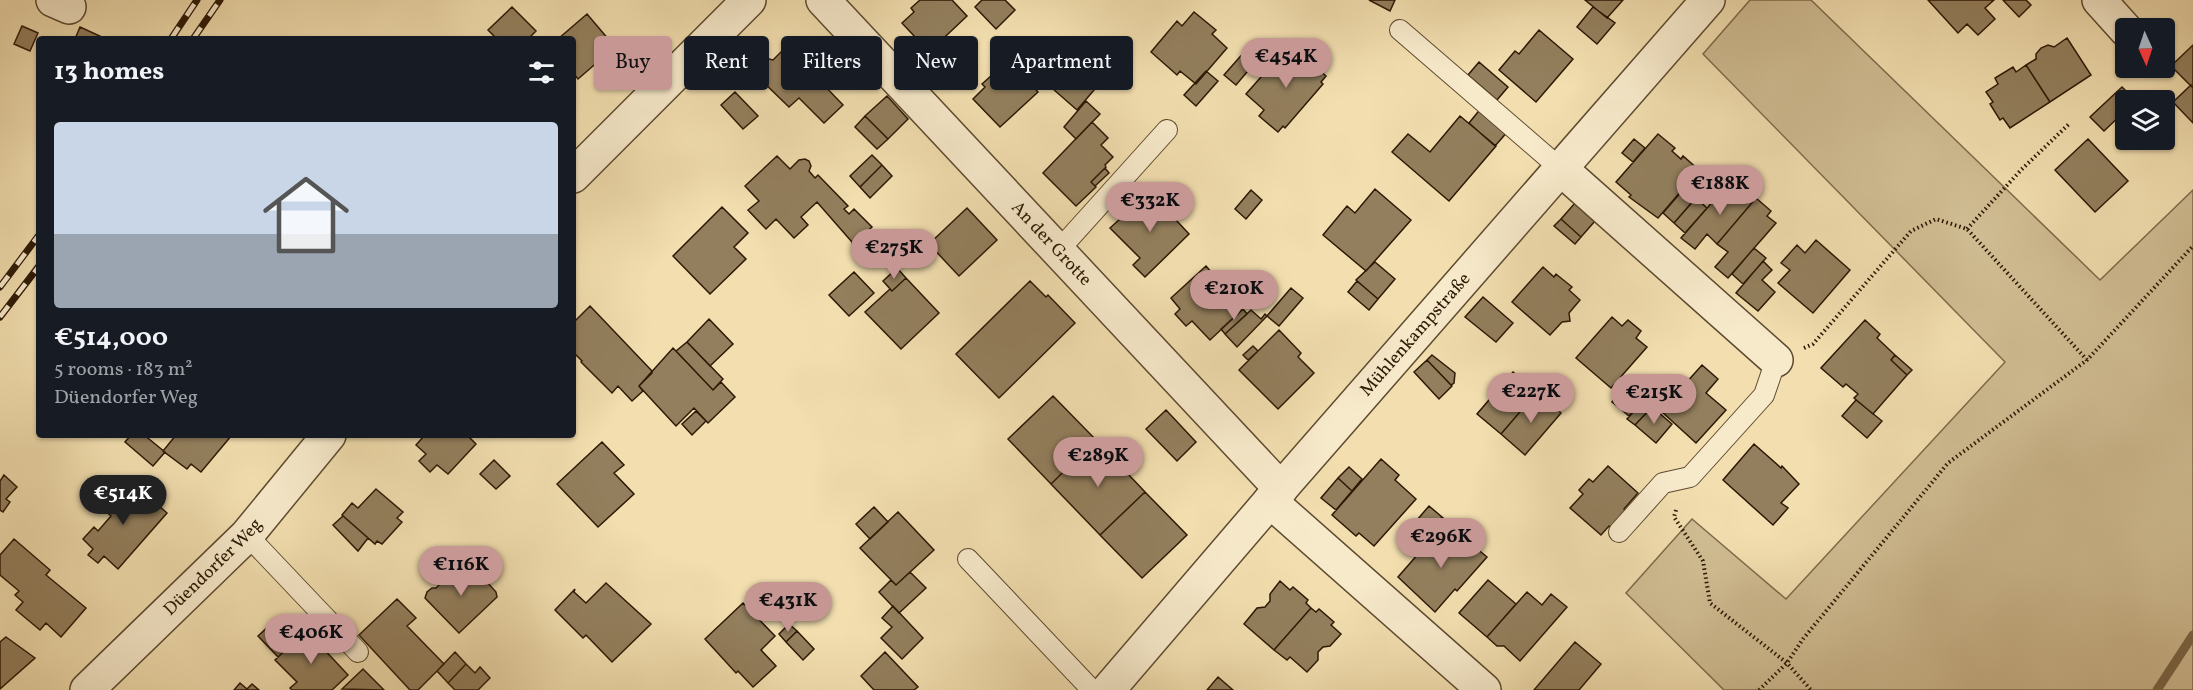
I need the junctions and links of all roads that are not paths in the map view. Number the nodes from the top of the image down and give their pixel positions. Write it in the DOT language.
graph roads {
  1 [pos="749,0"];
  2 [pos="823,0"];
  3 [pos="1708,0"];
  4 [pos="2099,0"];
  5 [pos="2115,18"];
  6 [pos="1400,30"];
  7 [pos="1167,130"];
  8 [pos="1561,170"];
  9 [pos="576,173"];
  10 [pos="1058,250"];
  11 [pos="1776,360"];
  12 [pos="327,438"];
  13 [pos="1276,495"];
  14 [pos="1619,532"];
  15 [pos="247,535"];
  16 [pos="968,559"];
  17 [pos="358,652"];
  18 [pos="88,690"];
  19 [pos="1092,690"];
  20 [pos="1108,690"];
  21 [pos="1484,690"];
  1 -- 9 [label="street"];
  2 -- 10 [label="street, An der Grotte"];
  3 -- 8 [label="street, Mühlenkampstraße"];
  4 -- 5 [label="street"];
  6 -- 8 [label="lane"];
  7 -- 10 [label="lane"];
  8 -- 11 [label="street"];
  8 -- 13 [label="street, Mühlenkampstraße"];
  10 -- 13 [label="street, An der Grotte"];
  11 -- 14 [label="lane"];
  12 -- 15 [label="street, Düendorfer Weg"];
  13 -- 20 [label="street, Mühlenkampstraße"];
  13 -- 21 [label="street"];
  15 -- 17 [label="lane"];
  15 -- 18 [label="street, Düendorfer Weg"];
  16 -- 19 [label="lane"];
}
